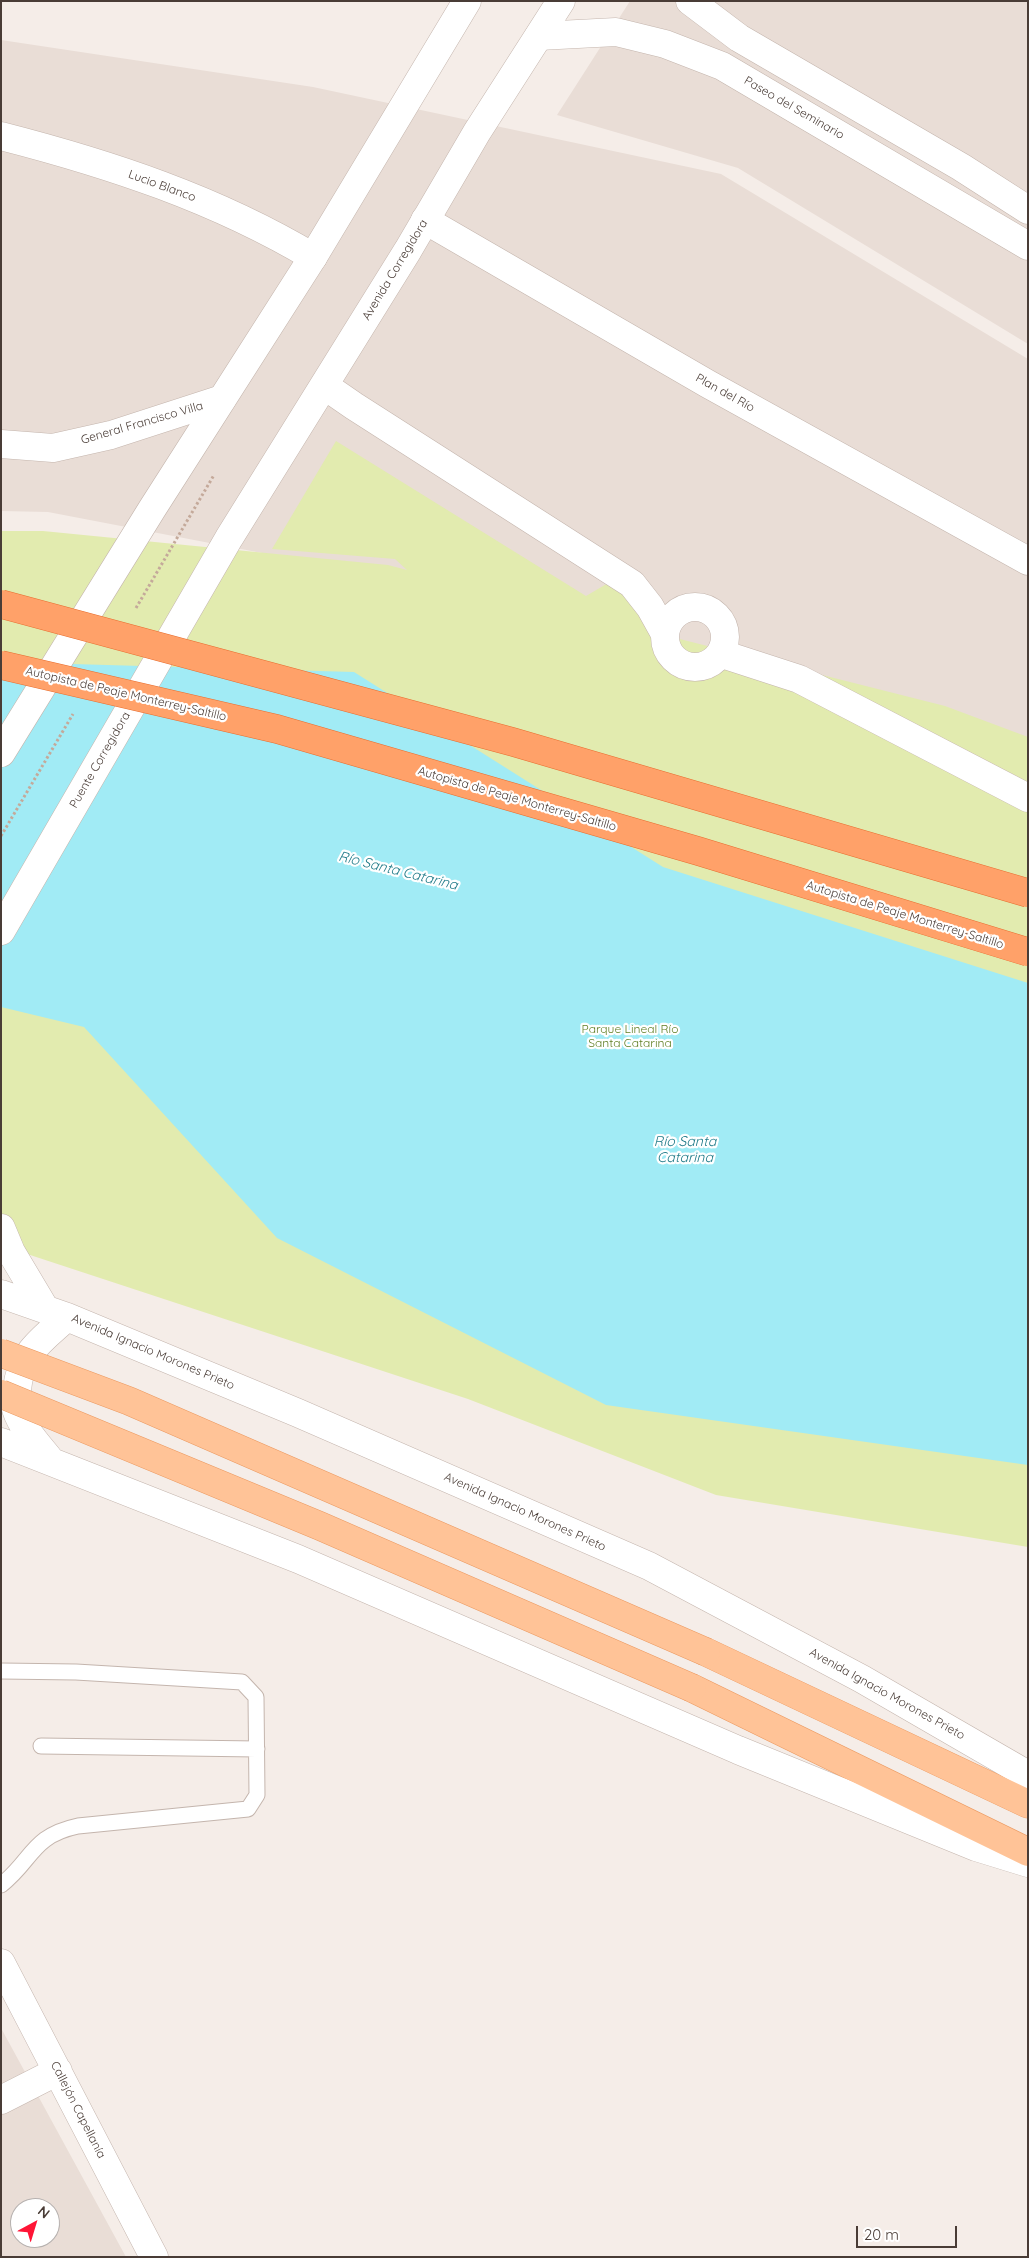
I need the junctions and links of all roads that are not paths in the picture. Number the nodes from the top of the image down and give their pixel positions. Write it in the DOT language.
graph roads {
  1 [pos="467,1"];
  2 [pos="561,1"];
  3 [pos="690,1"];
  4 [pos="539,36"];
  5 [pos="1,136"];
  6 [pos="1028,210"];
  7 [pos="425,220"];
  8 [pos="1028,246"];
  9 [pos="313,257"];
  10 [pos="324,386"];
  11 [pos="222,399"];
  12 [pos="1,444"];
  13 [pos="229,538"];
  14 [pos="1028,561"];
  15 [pos="1,604"];
  16 [pos="665,634"];
  17 [pos="722,654"];
  18 [pos="1,664"];
  19 [pos="1,753"];
  20 [pos="1028,798"];
  21 [pos="1028,893"];
  22 [pos="1,931"];
  23 [pos="1028,952"];
  24 [pos="1,1228"];
  25 [pos="1,1294"];
  26 [pos="56,1313"];
  27 [pos="1,1353"];
  28 [pos="1,1394"];
  29 [pos="1,1442"];
  30 [pos="50,1461"];
  31 [pos="1,1671"];
  32 [pos="41,1746"];
  33 [pos="257,1749"];
  34 [pos="1028,1775"];
  35 [pos="1028,1804"];
  36 [pos="1028,1852"];
  37 [pos="1028,1863"];
  38 [pos="1,1885"];
  39 [pos="1,1963"];
  40 [pos="58,2071"];
  41 [pos="1,2100"];
  42 [pos="154,2257"];
  1 -- 9 [label="street"];
  2 -- 4 [label="street, Avenida Corregidora"];
  3 -- 6 [label="street"];
  4 -- 7 [label="street, Avenida Corregidora"];
  4 -- 8 [label="street, Paseo del Seminario"];
  5 -- 9 [label="street, Lucio Blanco"];
  7 -- 10 [label="street, Avenida Corregidora"];
  7 -- 14 [label="street, Plan del Río"];
  9 -- 11 [label="street"];
  10 -- 13 [label="street, Avenida Corregidora"];
  10 -- 16 [label="street"];
  11 -- 12 [label="street, General Francisco Villa"];
  11 -- 19 [label="street, bridge"];
  13 -- 22 [label="street, Puente Corregidora, bridge"];
  15 -- 21 [label="highway, bridge"];
  16 -- 17 [label="street"];
  16 -- 17 [label="street"];
  17 -- 20 [label="street"];
  18 -- 23 [label="highway, Autopista de Peaje Monterrey-Saltillo, bridge"];
  24 -- 26 [label="street"];
  25 -- 26 [label="street, Avenida Ignacio Morones Prieto"];
  26 -- 30 [label="street"];
  26 -- 34 [label="street, Avenida Ignacio Morones Prieto"];
  27 -- 35 [label="main road, bridge"];
  28 -- 36 [label="main road, bridge"];
  29 -- 30 [label="street"];
  30 -- 37 [label="street"];
  31 -- 33 [label="lane"];
  32 -- 33 [label="lane"];
  33 -- 38 [label="lane"];
  39 -- 40 [label="street, Callejón Capellanía"];
  40 -- 41 [label="street"];
  40 -- 42 [label="street, Callejón Capellanía"];
}
